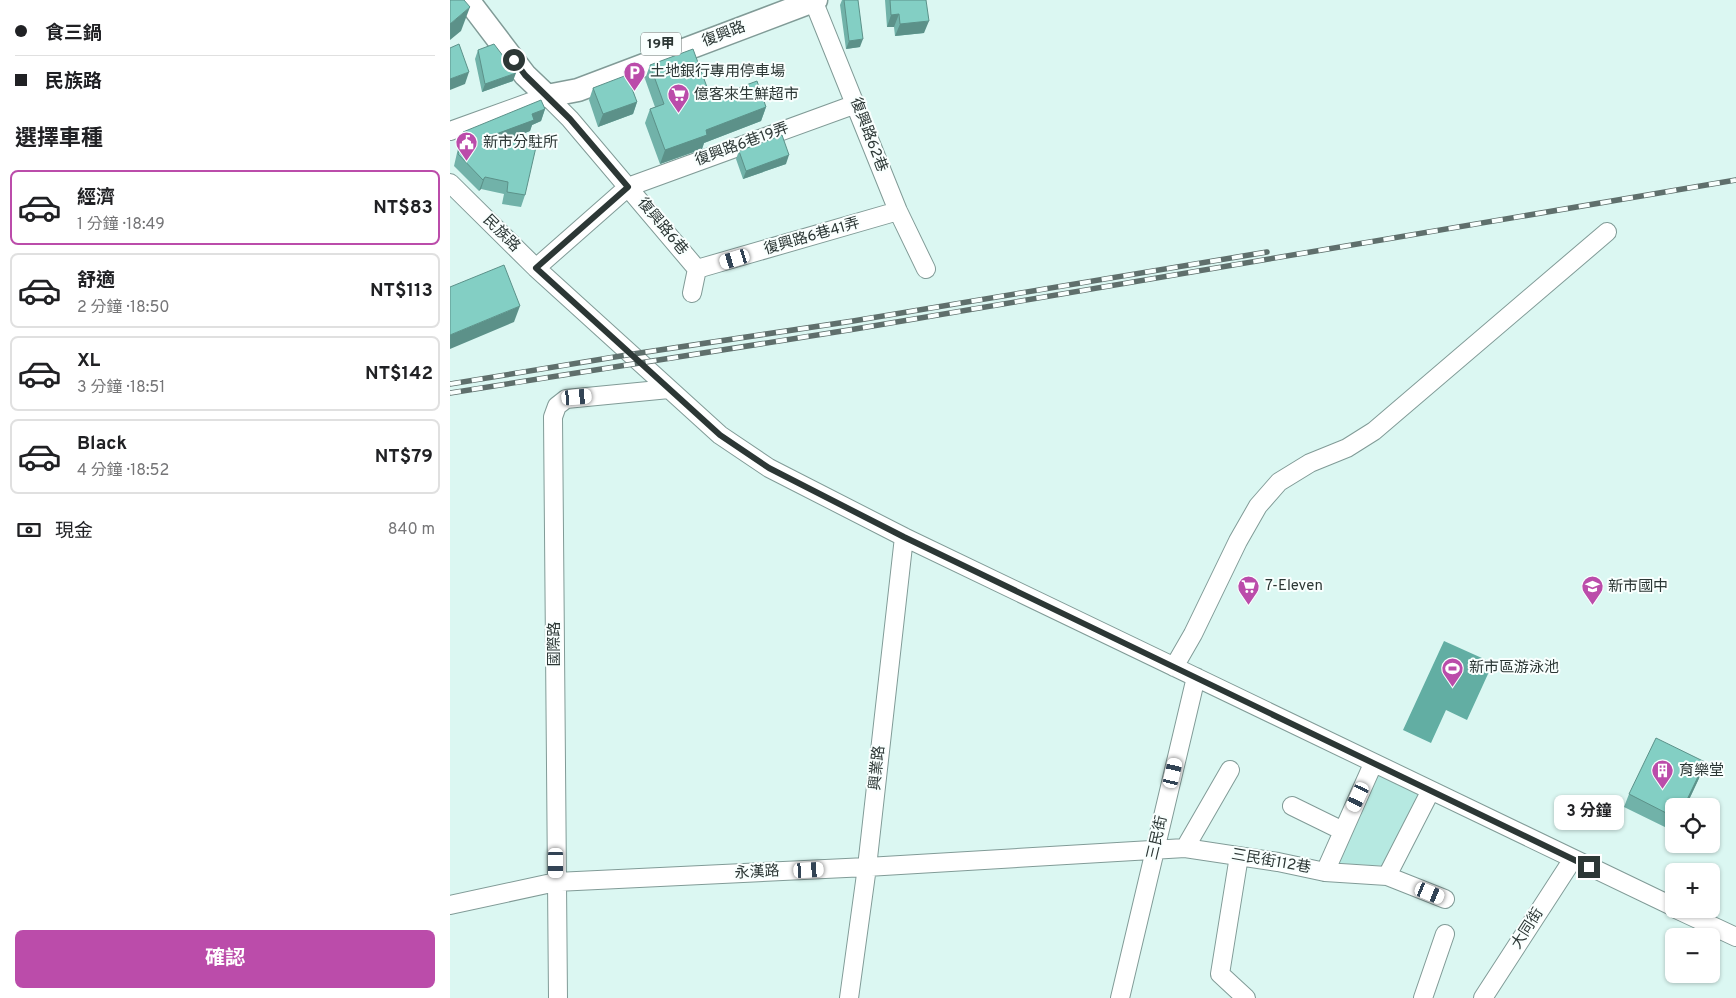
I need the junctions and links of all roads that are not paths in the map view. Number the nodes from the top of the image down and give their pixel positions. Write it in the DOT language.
graph roads {
  1 [pos="468,0"];
  2 [pos="483,0"];
  3 [pos="779,0"];
  4 [pos="814,0"];
  5 [pos="547,96"];
  6 [pos="856,104"];
  7 [pos="450,131"];
  8 [pos="450,183"];
  9 [pos="628,187"];
  10 [pos="898,211"];
  11 [pos="1607,232"];
  12 [pos="536,268"];
  13 [pos="697,269"];
  14 [pos="926,269"];
  15 [pos="692,294"];
  16 [pos="669,389"];
  17 [pos="904,537"];
  18 [pos="1174,667"];
  19 [pos="1196,677"];
  20 [pos="1373,764"];
  21 [pos="1230,770"];
  22 [pos="1430,792"];
  23 [pos="1292,806"];
  24 [pos="1343,831"];
  25 [pos="1185,848"];
  26 [pos="1155,850"];
  27 [pos="1239,856"];
  28 [pos="1573,859"];
  29 [pos="867,868"];
  30 [pos="1325,872"];
  31 [pos="1387,876"];
  32 [pos="556,882"];
  33 [pos="1445,899"];
  34 [pos="1665,903"];
  35 [pos="450,905"];
  36 [pos="1696,918"];
  37 [pos="1445,934"];
  38 [pos="1736,937"];
  39 [pos="558,998"];
  40 [pos="849,998"];
  41 [pos="1120,998"];
  42 [pos="1246,998"];
  43 [pos="1424,998"];
  44 [pos="1483,998"];
  1 -- 5 [label="main road"];
  2 -- 5 [label="main road"];
  3 -- 5 [label="main road, 復興路 / 19甲"];
  4 -- 5 [label="main road, 復興路 / 19甲"];
  4 -- 6 [label="street, 復興路62巷"];
  5 -- 7 [label="street, 復興路"];
  5 -- 9 [label="street, 復興路6巷"];
  6 -- 9 [label="street, 復興路6巷19弄"];
  6 -- 10 [label="street, 復興路62巷"];
  8 -- 12 [label="street, 民族路"];
  9 -- 12 [label="street"];
  9 -- 13 [label="street, 復興路6巷"];
  10 -- 13 [label="street, 復興路6巷41弄"];
  10 -- 14 [label="street, 復興路62巷"];
  11 -- 18 [label="street"];
  12 -- 16 [label="street, 民族路"];
  13 -- 15 [label="street"];
  16 -- 17 [label="street, 民族路"];
  16 -- 32 [label="street, 國際路"];
  17 -- 18 [label="street, 民族路"];
  17 -- 29 [label="street, 興業路"];
  18 -- 19 [label="street, 民族路"];
  19 -- 20 [label="street, 民族路"];
  19 -- 26 [label="street, 三民街"];
  20 -- 22 [label="street, 民族路"];
  20 -- 24 [label="street"];
  21 -- 25 [label="street"];
  22 -- 28 [label="street, 民族路"];
  22 -- 31 [label="street"];
  23 -- 24 [label="street"];
  24 -- 30 [label="street"];
  25 -- 26 [label="street, 三民街112巷"];
  25 -- 27 [label="street, 三民街112巷"];
  26 -- 29 [label="street, 永漢路"];
  26 -- 41 [label="street, 三民街"];
  27 -- 30 [label="street, 三民街112巷"];
  27 -- 42 [label="street"];
  28 -- 34 [label="street, 民族路"];
  28 -- 44 [label="street, 大同街"];
  29 -- 32 [label="street, 永漢路"];
  29 -- 40 [label="street, 興業路"];
  30 -- 31 [label="street, 三民街112巷"];
  31 -- 33 [label="street, 三民街112巷"];
  32 -- 35 [label="street, 永漢路"];
  32 -- 39 [label="street, 國際路"];
  36 -- 38 [label="street, 民族路"];
  37 -- 43 [label="street"];
}
